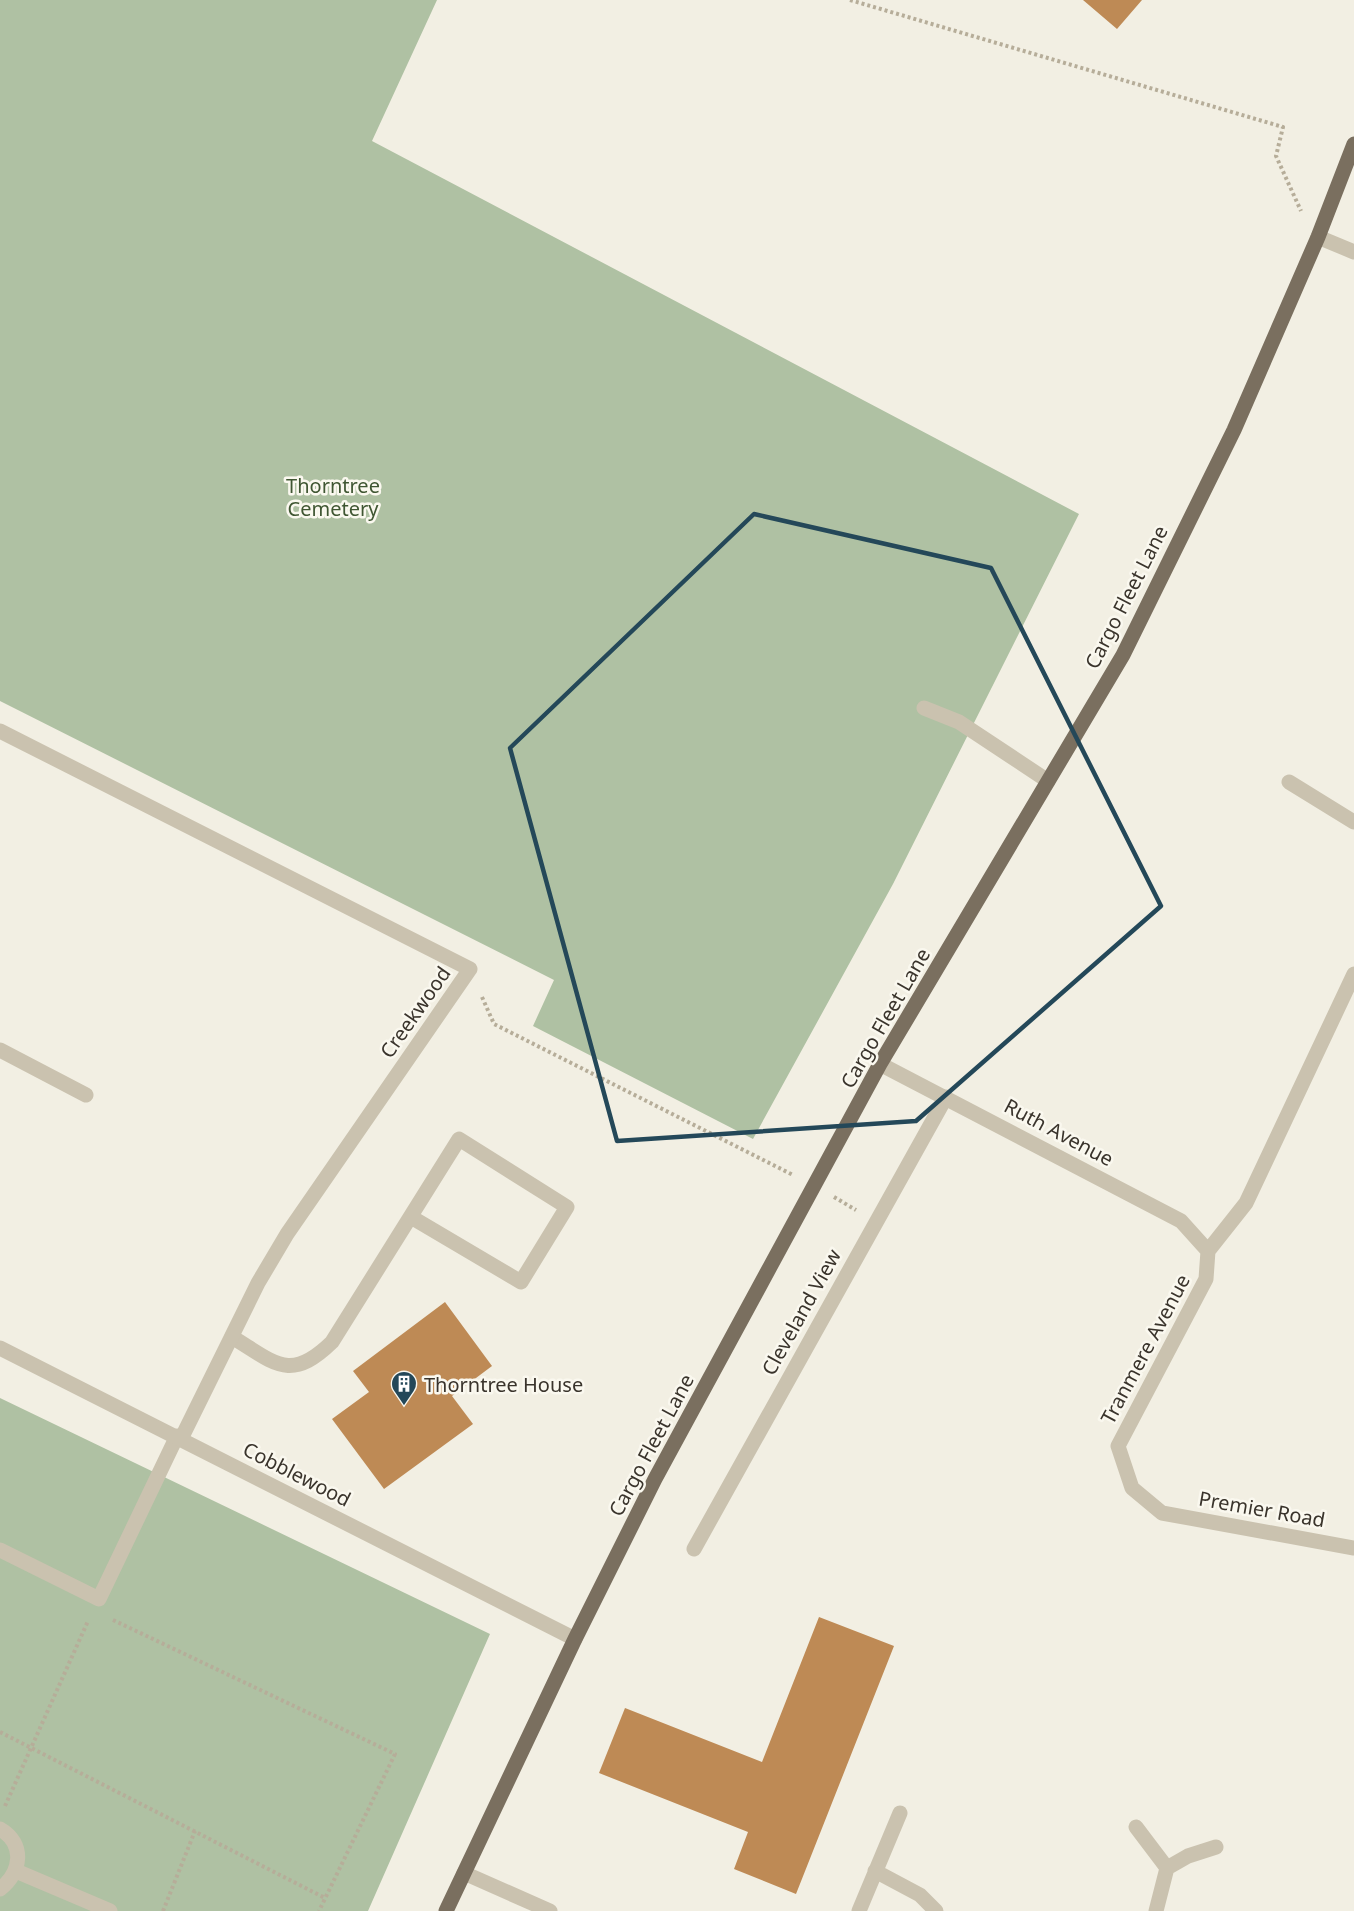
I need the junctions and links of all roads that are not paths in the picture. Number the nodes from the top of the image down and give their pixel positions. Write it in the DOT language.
graph roads {
  1 [pos="1354,144"];
  2 [pos="1318,237"];
  3 [pos="1354,252"];
  4 [pos="924,708"];
  5 [pos="0,732"];
  6 [pos="1048,781"];
  7 [pos="1289,782"];
  8 [pos="1354,822"];
  9 [pos="1354,974"];
  10 [pos="0,1050"];
  11 [pos="880,1064"];
  12 [pos="86,1095"];
  13 [pos="946,1096"];
  14 [pos="411,1216"];
  15 [pos="1208,1251"];
  16 [pos="232,1337"];
  17 [pos="0,1348"];
  18 [pos="179,1438"];
  19 [pos="1162,1513"];
  20 [pos="1354,1548"];
  21 [pos="694,1549"];
  22 [pos="0,1550"];
  23 [pos="575,1639"];
  24 [pos="900,1813"];
  25 [pos="1136,1827"];
  26 [pos="0,1829"];
  27 [pos="1216,1848"];
  28 [pos="1167,1868"];
  29 [pos="16,1871"];
  30 [pos="875,1871"];
  31 [pos="464,1873"];
  32 [pos="0,1889"];
  33 [pos="110,1911"];
  34 [pos="446,1911"];
  35 [pos="550,1911"];
  36 [pos="859,1911"];
  37 [pos="936,1911"];
  38 [pos="1156,1911"];
  1 -- 2 [label="main road, Cargo Fleet Lane"];
  2 -- 3 [label="street"];
  2 -- 6 [label="main road, Cargo Fleet Lane"];
  4 -- 6 [label="street"];
  5 -- 16 [label="street, Creekwood"];
  6 -- 11 [label="main road, Cargo Fleet Lane"];
  7 -- 8 [label="street"];
  9 -- 15 [label="street"];
  10 -- 12 [label="street"];
  11 -- 13 [label="street, Ruth Avenue"];
  11 -- 23 [label="main road, Cargo Fleet Lane"];
  13 -- 15 [label="street, Ruth Avenue"];
  13 -- 21 [label="street, Cleveland View"];
  14 -- 14 [label="street"];
  14 -- 16 [label="street"];
  15 -- 19 [label="street, Tranmere Avenue"];
  16 -- 18 [label="street, Creekwood"];
  17 -- 18 [label="street, Cobblewood"];
  18 -- 22 [label="street, Creekwood"];
  18 -- 23 [label="street, Cobblewood"];
  19 -- 20 [label="street, Premier Road"];
  23 -- 31 [label="main road, Cargo Fleet Lane"];
  24 -- 30 [label="street"];
  25 -- 28 [label="street"];
  26 -- 29 [label="street"];
  27 -- 28 [label="street"];
  28 -- 38 [label="street"];
  29 -- 32 [label="street"];
  29 -- 33 [label="street"];
  30 -- 36 [label="street"];
  30 -- 37 [label="street"];
  31 -- 34 [label="main road, Cargo Fleet Lane"];
  31 -- 35 [label="street"];
}
